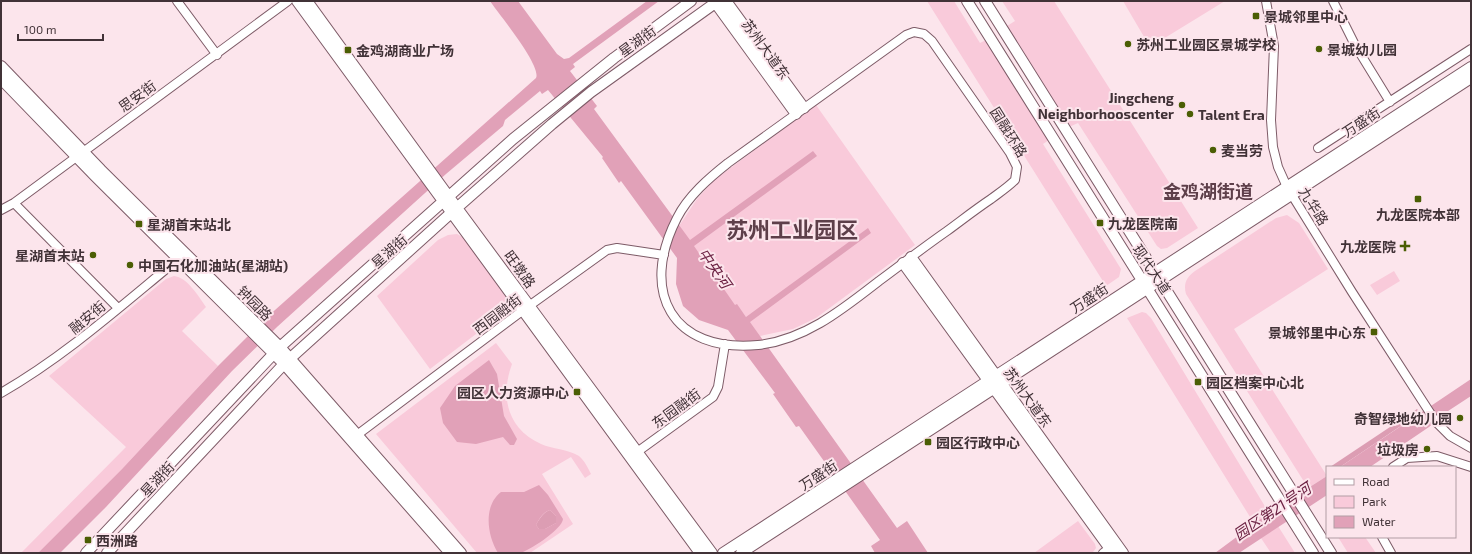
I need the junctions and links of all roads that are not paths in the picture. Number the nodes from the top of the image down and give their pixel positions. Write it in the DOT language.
graph roads {
  1 [pos="177,1"];
  2 [pos="288,1"];
  3 [pos="297,1"];
  4 [pos="307,1"];
  5 [pos="691,1"];
  6 [pos="726,1"];
  7 [pos="967,1"];
  8 [pos="984,1"];
  9 [pos="1266,1"];
  10 [pos="1333,1"];
  11 [pos="715,2"];
  12 [pos="1471,49"];
  13 [pos="216,55"];
  14 [pos="1,66"];
  15 [pos="1471,67"];
  16 [pos="1471,78"];
  17 [pos="1,79"];
  18 [pos="1390,102"];
  19 [pos="800,110"];
  20 [pos="1318,148"];
  21 [pos="80,154"];
  22 [pos="424,170"];
  23 [pos="1289,191"];
  24 [pos="445,198"];
  25 [pos="14,203"];
  26 [pos="1,210"];
  27 [pos="454,211"];
  28 [pos="665,251"];
  29 [pos="182,257"];
  30 [pos="907,260"];
  31 [pos="1155,272"];
  32 [pos="1142,281"];
  33 [pos="1161,281"];
  34 [pos="1148,290"];
  35 [pos="118,308"];
  36 [pos="526,309"];
  37 [pos="728,345"];
  38 [pos="277,350"];
  39 [pos="287,362"];
  40 [pos="995,382"];
  41 [pos="1,393"];
  42 [pos="357,435"];
  43 [pos="1471,448"];
  44 [pos="634,455"];
  45 [pos="1395,466"];
  46 [pos="1471,467"];
  47 [pos="838,484"];
  48 [pos="1383,538"];
  49 [pos="1110,550"];
  50 [pos="86,553"];
  51 [pos="107,553"];
  52 [pos="450,553"];
  53 [pos="461,553"];
  54 [pos="700,553"];
  55 [pos="712,553"];
  56 [pos="723,553"];
  57 [pos="741,553"];
  58 [pos="1123,553"];
  59 [pos="1314,553"];
  60 [pos="1331,553"];
  61 [pos="1391,553"];
  1 -- 13 [label="street"];
  2 -- 13 [label="street, 思安街"];
  3 -- 22 [label="main road, 旺墩路"];
  4 -- 22 [label="main road, 旺墩路"];
  5 -- 24 [label="main road, 星湖街"];
  6 -- 19 [label="main road, 苏州大道东"];
  7 -- 32 [label="main road, 现代大道"];
  8 -- 31 [label="main road, 现代大道"];
  9 -- 23 [label="street, 九华路"];
  10 -- 18 [label="street"];
  11 -- 19 [label="main road, 苏州大道东"];
  11 -- 27 [label="main road, 星湖街"];
  12 -- 18 [label="street"];
  13 -- 21 [label="street, 思安街"];
  14 -- 21 [label="main road, 钟园路"];
  15 -- 23 [label="main road, 万盛街"];
  16 -- 23 [label="main road, 万盛街"];
  17 -- 21 [label="main road, 钟园路"];
  18 -- 20 [label="street"];
  19 -- 28 [label="street, 园融环路"];
  19 -- 30 [label="street, 园融环路"];
  21 -- 25 [label="street, 思安街"];
  21 -- 29 [label="main road, 钟园路"];
  22 -- 24 [label="main road, 旺墩路"];
  23 -- 31 [label="main road, 万盛街"];
  23 -- 33 [label="main road, 万盛街"];
  23 -- 43 [label="street, 九华路"];
  24 -- 27 [label="main road, 旺墩路"];
  24 -- 38 [label="main road, 星湖街"];
  25 -- 26 [label="street, 思安街"];
  25 -- 35 [label="street"];
  27 -- 36 [label="main road, 旺墩路"];
  27 -- 39 [label="main road, 星湖街"];
  28 -- 36 [label="street, 西园融街"];
  28 -- 37 [label="street, 园融环路"];
  29 -- 35 [label="street, 融安街"];
  29 -- 38 [label="main road, 钟园路"];
  30 -- 37 [label="street, 园融环路"];
  30 -- 40 [label="main road, 苏州大道东"];
  31 -- 32 [label="main road, 万盛街"];
  31 -- 33 [label="main road, 现代大道"];
  32 -- 34 [label="main road, 现代大道"];
  32 -- 40 [label="main road, 万盛街"];
  33 -- 34 [label="main road, 万盛街"];
  33 -- 60 [label="main road, 现代大道"];
  34 -- 40 [label="main road, 万盛街"];
  34 -- 59 [label="main road, 现代大道"];
  35 -- 41 [label="street, 融安街"];
  36 -- 42 [label="street, 西园融街"];
  36 -- 44 [label="main road, 旺墩路"];
  37 -- 44 [label="street, 东园融街"];
  38 -- 39 [label="main road, 钟园路"];
  38 -- 50 [label="main road, 星湖街"];
  39 -- 42 [label="main road, 钟园路"];
  39 -- 51 [label="main road, 星湖街"];
  39 -- 52 [label="main road, 钟园路"];
  40 -- 47 [label="main road, 万盛街"];
  40 -- 49 [label="main road, 苏州大道东"];
  42 -- 53 [label="main road, 钟园路"];
  44 -- 54 [label="main road, 旺墩路"];
  44 -- 55 [label="main road, 旺墩路"];
  45 -- 46 [label="street"];
  47 -- 56 [label="main road, 万盛街"];
  47 -- 57 [label="main road, 万盛街"];
  48 -- 61 [label="street"];
  49 -- 58 [label="main road, 苏州大道东"];
}
